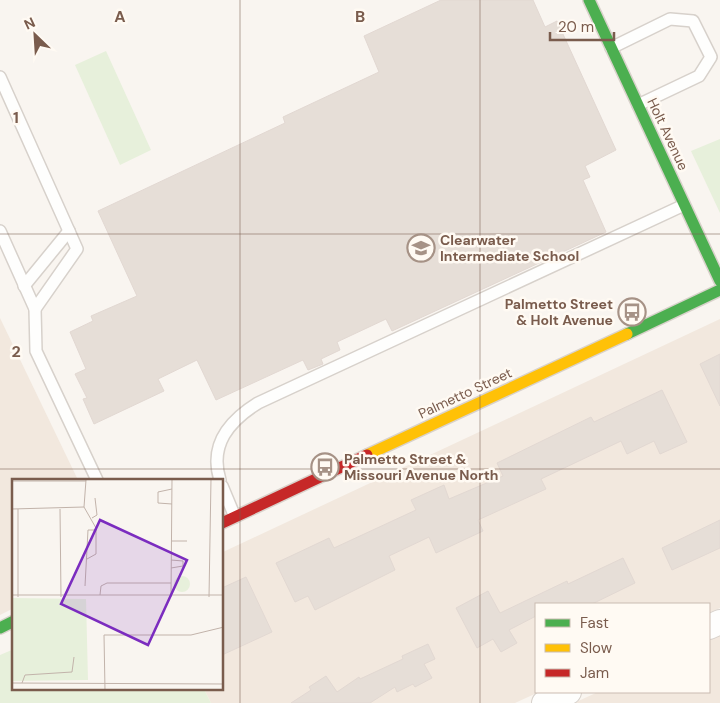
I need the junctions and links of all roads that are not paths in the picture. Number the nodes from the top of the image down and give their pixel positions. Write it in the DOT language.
graph roads {
  1 [pos="589,0"];
  2 [pos="611,48"];
  3 [pos="1,84"];
  4 [pos="638,105"];
  5 [pos="684,206"];
  6 [pos="0,231"];
  7 [pos="69,231"];
  8 [pos="720,281"];
  9 [pos="24,286"];
  10 [pos="720,290"];
  11 [pos="35,309"];
  12 [pos="96,479"];
  13 [pos="220,479"];
  14 [pos="224,491"];
  15 [pos="235,517"];
  16 [pos="224,522"];
  17 [pos="12,623"];
  18 [pos="0,628"];
  19 [pos="566,693"];
  20 [pos="544,703"];
  1 -- 2 [label="street, Holt Avenue"];
  2 -- 4 [label="street, Holt Avenue"];
  2 -- 4 [label="lane"];
  3 -- 7 [label="lane"];
  4 -- 5 [label="street, Holt Avenue"];
  5 -- 8 [label="street, Holt Avenue"];
  5 -- 13 [label="lane"];
  6 -- 9 [label="lane"];
  7 -- 9 [label="lane"];
  7 -- 11 [label="lane"];
  9 -- 11 [label="lane"];
  10 -- 15 [label="street, Palmetto Street"];
  11 -- 12 [label="lane"];
  14 -- 15 [label="lane"];
  15 -- 16 [label="street, Palmetto Street"];
  17 -- 18 [label="street"];
  19 -- 20 [label="street"];
}
